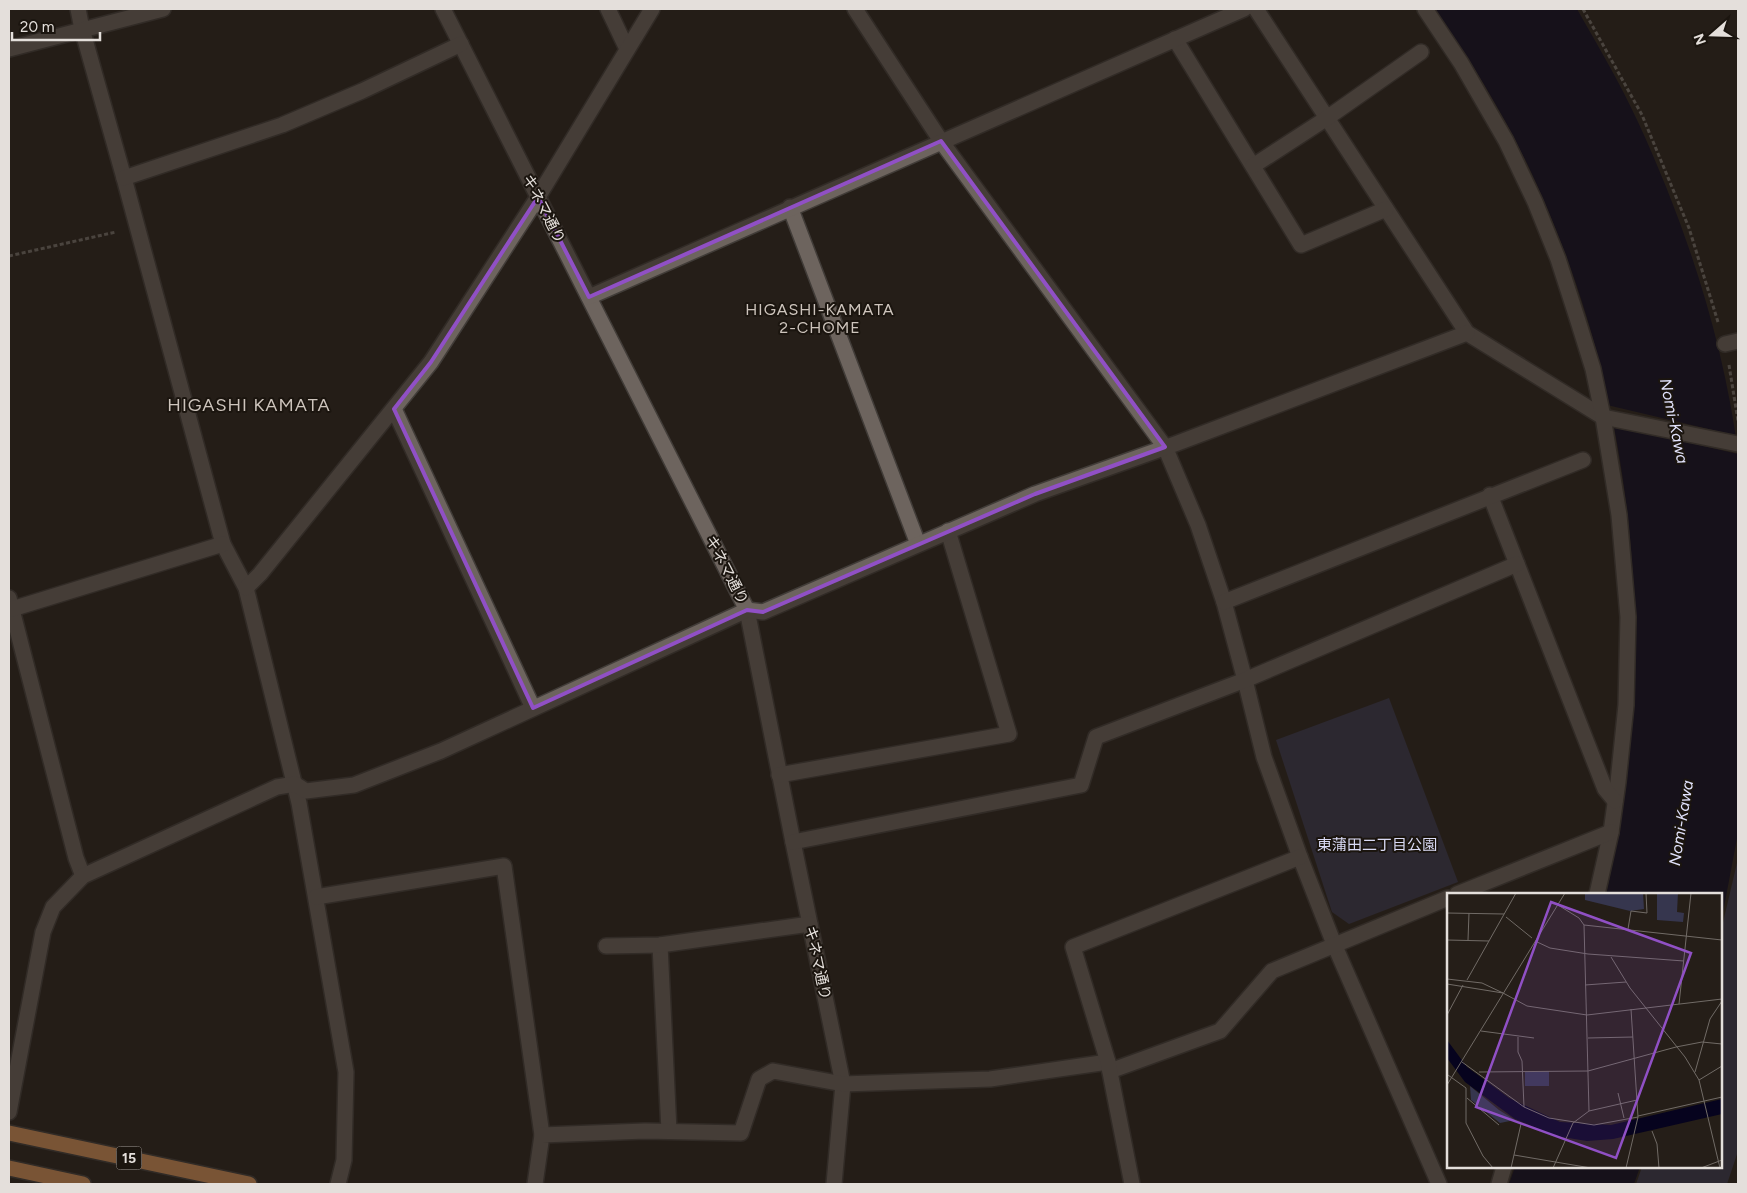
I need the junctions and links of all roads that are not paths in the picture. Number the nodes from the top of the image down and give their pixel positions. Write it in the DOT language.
graph roads {
  1 [pos="78,9"];
  2 [pos="163,9"];
  3 [pos="444,9"];
  4 [pos="608,9"];
  5 [pos="652,9"];
  6 [pos="855,9"];
  7 [pos="1244,9"];
  8 [pos="1256,9"];
  9 [pos="1425,9"];
  10 [pos="82,29"];
  11 [pos="1175,39"];
  12 [pos="461,44"];
  13 [pos="627,49"];
  14 [pos="9,50"];
  15 [pos="1421,52"];
  16 [pos="1327,118"];
  17 [pos="942,141"];
  18 [pos="1253,166"];
  19 [pos="124,178"];
  20 [pos="538,197"];
  21 [pos="790,207"];
  22 [pos="1386,209"];
  23 [pos="589,297"];
  24 [pos="1467,333"];
  25 [pos="394,409"];
  26 [pos="1606,417"];
  27 [pos="1738,444"];
  28 [pos="1165,447"];
  29 [pos="1583,460"];
  30 [pos="1490,495"];
  31 [pos="948,531"];
  32 [pos="223,544"];
  33 [pos="918,544"];
  34 [pos="1518,564"];
  35 [pos="246,588"];
  36 [pos="1224,602"];
  37 [pos="10,604"];
  38 [pos="747,610"];
  39 [pos="1245,680"];
  40 [pos="533,708"];
  41 [pos="779,775"];
  42 [pos="295,784"];
  43 [pos="1615,801"];
  44 [pos="1611,832"];
  45 [pos="793,842"];
  46 [pos="1300,857"];
  47 [pos="83,876"];
  48 [pos="1460,893"];
  49 [pos="1597,893"];
  50 [pos="316,897"];
  51 [pos="1447,898"];
  52 [pos="810,924"];
  53 [pos="1334,944"];
  54 [pos="606,946"];
  55 [pos="660,946"];
  56 [pos="1109,1066"];
  57 [pos="844,1084"];
  58 [pos="9,1112"];
  59 [pos="669,1131"];
  60 [pos="9,1133"];
  61 [pos="542,1135"];
  62 [pos="9,1168"];
  63 [pos="1504,1168"];
  64 [pos="83,1184"];
  65 [pos="249,1184"];
  66 [pos="338,1184"];
  67 [pos="535,1184"];
  68 [pos="834,1184"];
  69 [pos="1132,1184"];
  70 [pos="1439,1184"];
  71 [pos="1499,1184"];
  1 -- 10 [label="street"];
  2 -- 10 [label="street"];
  3 -- 12 [label="street, キネマ通り"];
  4 -- 13 [label="street"];
  5 -- 13 [label="street"];
  6 -- 17 [label="street"];
  7 -- 11 [label="street"];
  8 -- 16 [label="street"];
  9 -- 26 [label="street"];
  10 -- 14 [label="street"];
  10 -- 19 [label="street"];
  11 -- 17 [label="street"];
  11 -- 18 [label="street"];
  12 -- 19 [label="street"];
  12 -- 20 [label="street, キネマ通り"];
  13 -- 20 [label="street"];
  15 -- 16 [label="street"];
  16 -- 18 [label="street"];
  16 -- 22 [label="street"];
  17 -- 21 [label="street"];
  17 -- 28 [label="street"];
  18 -- 22 [label="street"];
  19 -- 32 [label="street"];
  20 -- 23 [label="street, キネマ通り"];
  20 -- 25 [label="street"];
  21 -- 23 [label="street"];
  21 -- 33 [label="street"];
  22 -- 24 [label="street"];
  23 -- 38 [label="street, キネマ通り"];
  24 -- 26 [label="street"];
  24 -- 28 [label="street"];
  25 -- 35 [label="street"];
  25 -- 40 [label="street"];
  26 -- 27 [label="street"];
  26 -- 43 [label="street"];
  28 -- 31 [label="street"];
  28 -- 36 [label="street"];
  29 -- 30 [label="street"];
  30 -- 34 [label="street"];
  30 -- 36 [label="street"];
  31 -- 33 [label="street"];
  31 -- 41 [label="street"];
  32 -- 35 [label="street"];
  32 -- 37 [label="street"];
  33 -- 38 [label="street"];
  34 -- 39 [label="street"];
  34 -- 43 [label="street"];
  35 -- 42 [label="street"];
  36 -- 39 [label="street"];
  37 -- 47 [label="street"];
  38 -- 40 [label="street"];
  38 -- 41 [label="street, キネマ通り"];
  39 -- 45 [label="street"];
  39 -- 46 [label="street"];
  40 -- 42 [label="street"];
  41 -- 45 [label="street, キネマ通り"];
  42 -- 47 [label="street"];
  42 -- 50 [label="street"];
  43 -- 44 [label="street"];
  44 -- 48 [label="street"];
  44 -- 49 [label="street"];
  45 -- 52 [label="street, キネマ通り"];
  46 -- 53 [label="street"];
  46 -- 56 [label="street"];
  47 -- 58 [label="street"];
  50 -- 61 [label="street"];
  50 -- 66 [label="street"];
  51 -- 53 [label="street"];
  52 -- 55 [label="street"];
  52 -- 57 [label="street, キネマ通り"];
  53 -- 56 [label="street"];
  53 -- 70 [label="street"];
  54 -- 55 [label="street"];
  55 -- 59 [label="street"];
  56 -- 57 [label="street"];
  56 -- 69 [label="street"];
  57 -- 59 [label="street"];
  57 -- 68 [label="street, キネマ通り"];
  59 -- 61 [label="street"];
  60 -- 65 [label="highway, 15"];
  61 -- 67 [label="street"];
  62 -- 64 [label="highway"];
  63 -- 71 [label="street"];
}
